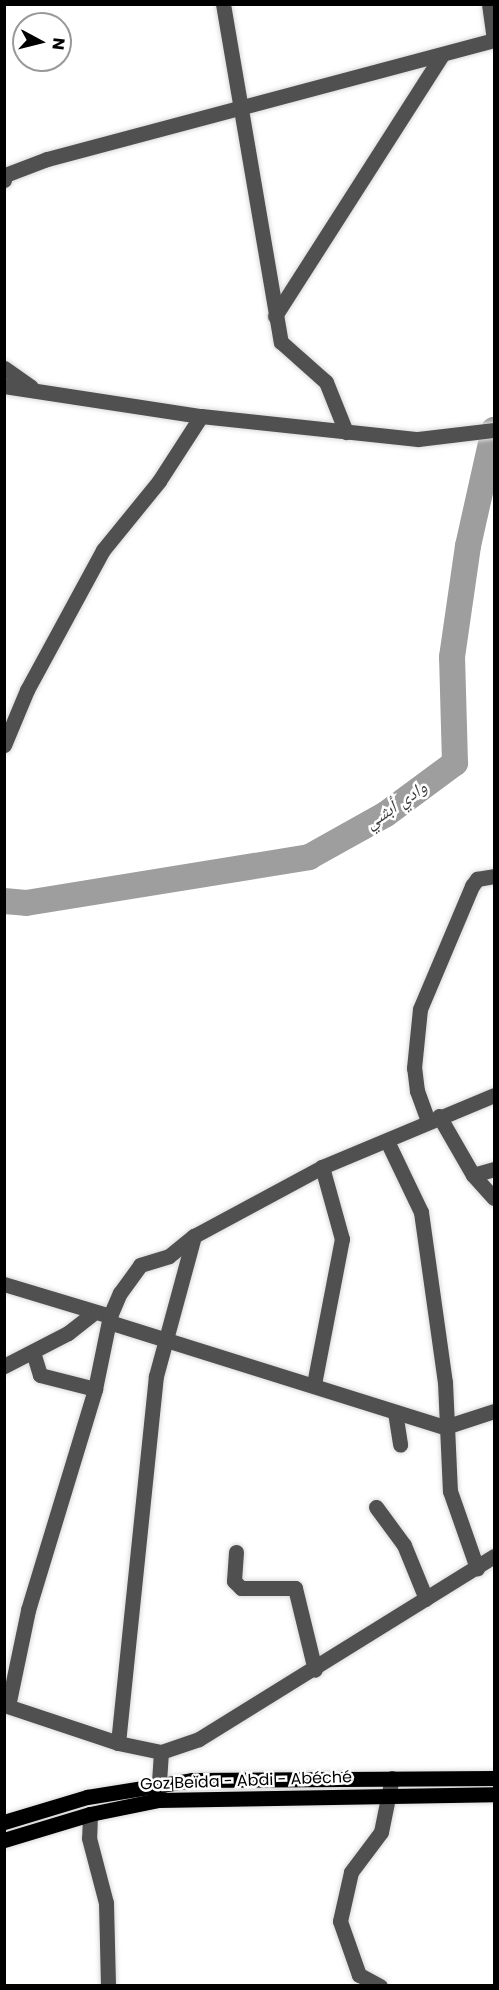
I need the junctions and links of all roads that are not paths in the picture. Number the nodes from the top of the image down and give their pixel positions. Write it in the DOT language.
graph roads {
  1 [pos="223,4"];
  2 [pos="489,4"];
  3 [pos="495,39"];
  4 [pos="441,56"];
  5 [pos="241,106"];
  6 [pos="4,180"];
  7 [pos="275,316"];
  8 [pos="4,368"];
  9 [pos="4,386"];
  10 [pos="34,389"];
  11 [pos="201,416"];
  12 [pos="495,430"];
  13 [pos="346,432"];
  14 [pos="4,745"];
  15 [pos="495,876"];
  16 [pos="495,1095"];
  17 [pos="434,1119"];
  18 [pos="387,1141"];
  19 [pos="321,1167"];
  20 [pos="495,1169"];
  21 [pos="473,1175"];
  22 [pos="495,1198"];
  23 [pos="194,1236"];
  24 [pos="4,1284"];
  25 [pos="94,1313"];
  26 [pos="110,1319"];
  27 [pos="164,1341"];
  28 [pos="33,1352"];
  29 [pos="4,1366"];
  30 [pos="314,1384"];
  31 [pos="95,1389"];
  32 [pos="495,1411"];
  33 [pos="395,1412"];
  34 [pos="445,1427"];
  35 [pos="400,1445"];
  36 [pos="376,1507"];
  37 [pos="236,1552"];
  38 [pos="495,1556"];
  39 [pos="477,1568"];
  40 [pos="426,1599"];
  41 [pos="315,1670"];
  42 [pos="6,1706"];
  43 [pos="118,1743"];
  44 [pos="161,1752"];
  45 [pos="495,1778"];
  46 [pos="392,1779"];
  47 [pos="158,1784"];
  48 [pos="390,1794"];
  49 [pos="495,1794"];
  50 [pos="158,1800"];
  51 [pos="90,1814"];
  52 [pos="4,1822"];
  53 [pos="4,1840"];
  54 [pos="108,1986"];
  55 [pos="380,1986"];
  1 -- 5 [label="street"];
  2 -- 3 [label="street"];
  3 -- 4 [label="street"];
  4 -- 5 [label="street"];
  4 -- 7 [label="street"];
  5 -- 6 [label="street"];
  5 -- 7 [label="street"];
  7 -- 13 [label="street"];
  8 -- 10 [label="street"];
  9 -- 10 [label="street"];
  10 -- 11 [label="street"];
  11 -- 13 [label="street"];
  11 -- 14 [label="street"];
  12 -- 13 [label="street"];
  15 -- 17 [label="street"];
  16 -- 17 [label="street"];
  17 -- 18 [label="street"];
  17 -- 21 [label="street"];
  18 -- 19 [label="street"];
  18 -- 34 [label="street"];
  19 -- 23 [label="street"];
  19 -- 30 [label="street"];
  20 -- 21 [label="street"];
  21 -- 22 [label="street"];
  23 -- 26 [label="street"];
  23 -- 27 [label="street"];
  24 -- 25 [label="street"];
  25 -- 26 [label="street"];
  25 -- 28 [label="street"];
  26 -- 27 [label="street"];
  26 -- 31 [label="street"];
  27 -- 30 [label="street"];
  27 -- 43 [label="street"];
  28 -- 29 [label="street"];
  28 -- 31 [label="street"];
  30 -- 33 [label="street"];
  31 -- 42 [label="street"];
  32 -- 34 [label="street"];
  33 -- 34 [label="street"];
  33 -- 35 [label="street"];
  34 -- 39 [label="street"];
  36 -- 40 [label="street"];
  37 -- 41 [label="street"];
  38 -- 39 [label="street"];
  39 -- 40 [label="street"];
  40 -- 41 [label="street"];
  41 -- 44 [label="street"];
  42 -- 43 [label="street"];
  43 -- 44 [label="street"];
  44 -- 47 [label="street"];
  45 -- 46 [label="main road"];
  46 -- 47 [label="main road"];
  46 -- 48 [label="street"];
  47 -- 50 [label="street"];
  47 -- 52 [label="main road"];
  48 -- 49 [label="main road, Goz Beïda - Abdi - Abéché"];
  48 -- 50 [label="main road, Goz Beïda - Abdi - Abéché"];
  48 -- 55 [label="street"];
  50 -- 51 [label="main road, Goz Beïda - Abdi - Abéché"];
  51 -- 53 [label="main road, Goz Beïda - Abdi - Abéché"];
  51 -- 54 [label="street"];
}
